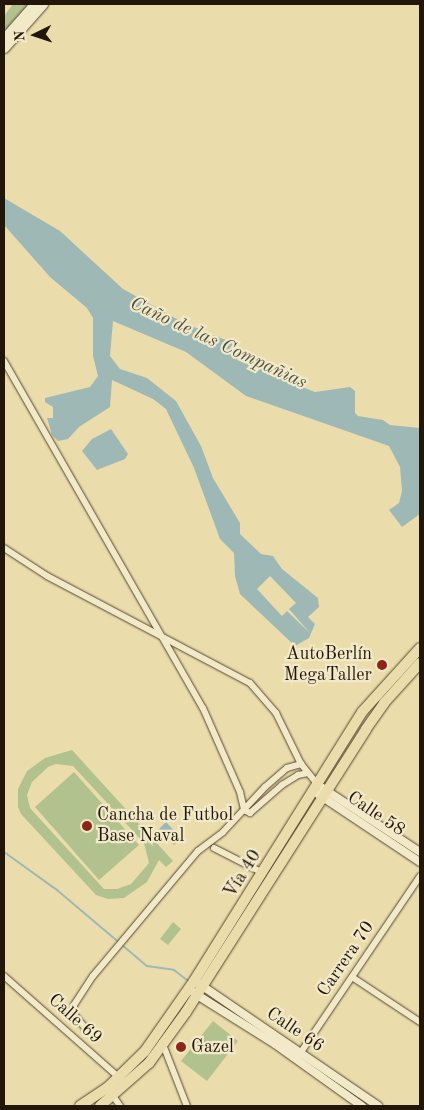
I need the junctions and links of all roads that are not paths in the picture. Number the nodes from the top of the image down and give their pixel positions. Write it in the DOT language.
graph roads {
  1 [pos="34,4"];
  2 [pos="43,4"];
  3 [pos="4,38"];
  4 [pos="4,48"];
  5 [pos="4,362"];
  6 [pos="4,548"];
  7 [pos="163,637"];
  8 [pos="420,648"];
  9 [pos="420,663"];
  10 [pos="301,764"];
  11 [pos="308,773"];
  12 [pos="321,791"];
  13 [pos="244,810"];
  14 [pos="214,848"];
  15 [pos="420,852"];
  16 [pos="420,862"];
  17 [pos="263,873"];
  18 [pos="420,876"];
  19 [pos="4,976"];
  20 [pos="352,977"];
  21 [pos="191,985"];
  22 [pos="201,991"];
  23 [pos="420,1022"];
  24 [pos="87,1030"];
  25 [pos="158,1032"];
  26 [pos="163,1044"];
  27 [pos="299,1055"];
  28 [pos="119,1078"];
  29 [pos="342,1080"];
  30 [pos="127,1085"];
  31 [pos="107,1088"];
  32 [pos="336,1088"];
  33 [pos="114,1097"];
  34 [pos="80,1106"];
  35 [pos="100,1106"];
  36 [pos="120,1106"];
  37 [pos="187,1106"];
  38 [pos="362,1106"];
  39 [pos="378,1106"];
  1 -- 3 [label="main road"];
  2 -- 4 [label="main road"];
  5 -- 7 [label="street"];
  6 -- 7 [label="street"];
  7 -- 10 [label="street"];
  7 -- 13 [label="street"];
  8 -- 12 [label="highway, Vía 40"];
  9 -- 12 [label="highway, Vía 40"];
  10 -- 11 [label="street"];
  10 -- 13 [label="street"];
  11 -- 12 [label="street"];
  11 -- 13 [label="street"];
  12 -- 15 [label="street, Calle 58"];
  12 -- 16 [label="street, Calle 58"];
  12 -- 17 [label="highway, Vía 40"];
  12 -- 22 [label="highway, Vía 40"];
  13 -- 24 [label="street"];
  14 -- 17 [label="street"];
  17 -- 21 [label="highway, Vía 40"];
  18 -- 20 [label="street, Carrera 70"];
  19 -- 28 [label="street, Calle 69"];
  20 -- 23 [label="street"];
  20 -- 27 [label="street, Carrera 70"];
  21 -- 22 [label="street, Calle 66"];
  21 -- 25 [label="highway, Vía 40"];
  22 -- 26 [label="highway, Vía 40"];
  22 -- 27 [label="street, Calle 66"];
  25 -- 26 [label="street"];
  25 -- 28 [label="highway, Vía 40"];
  26 -- 30 [label="highway, Vía 40"];
  26 -- 37 [label="street"];
  27 -- 29 [label="street, Calle 66"];
  27 -- 32 [label="street, Calle 66"];
  28 -- 30 [label="street, Calle 69"];
  28 -- 31 [label="highway, Vía 40"];
  29 -- 32 [label="street"];
  29 -- 39 [label="street, Calle 66"];
  30 -- 33 [label="highway, Vía 40"];
  31 -- 33 [label="street"];
  31 -- 34 [label="highway, Vía 40"];
  32 -- 38 [label="street, Calle 66"];
  33 -- 35 [label="highway, Vía 40"];
  33 -- 36 [label="street"];
}
